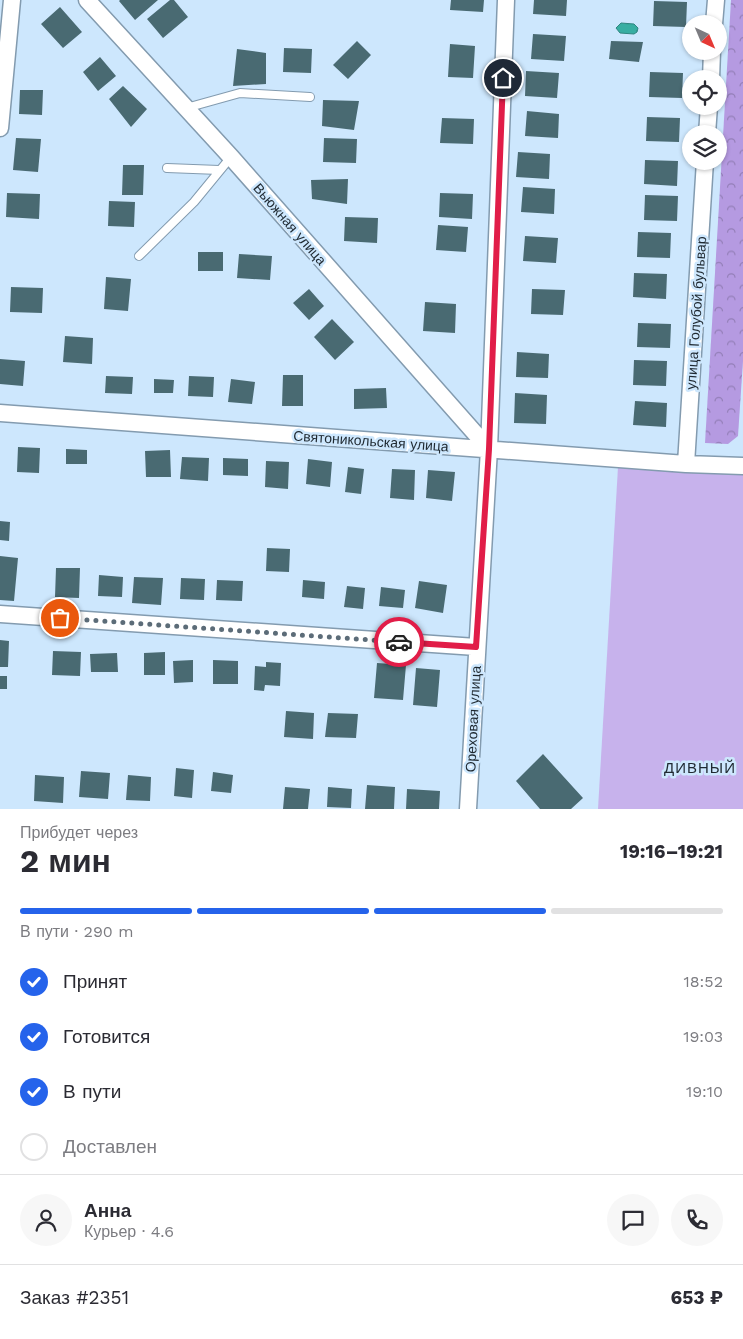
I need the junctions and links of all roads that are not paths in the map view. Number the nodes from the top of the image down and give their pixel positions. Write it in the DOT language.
graph roads {
  1 [pos="12,0"];
  2 [pos="87,0"];
  3 [pos="506,0"];
  4 [pos="716,0"];
  5 [pos="715,15"];
  6 [pos="310,97"];
  7 [pos="186,108"];
  8 [pos="0,128"];
  9 [pos="231,157"];
  10 [pos="166,168"];
  11 [pos="219,170"];
  12 [pos="704,170"];
  13 [pos="139,256"];
  14 [pos="0,413"];
  15 [pos="489,449"];
  16 [pos="686,464"];
  17 [pos="743,466"];
  18 [pos="0,614"];
  19 [pos="476,647"];
  20 [pos="468,809"];
  1 -- 8 [label="street"];
  2 -- 7 [label="street, Вьюжная улица"];
  3 -- 15 [label="street, Ореховая улица"];
  4 -- 5 [label="street"];
  6 -- 7 [label="lane"];
  7 -- 9 [label="street, Вьюжная улица"];
  9 -- 11 [label="lane"];
  9 -- 15 [label="street, Вьюжная улица"];
  10 -- 11 [label="lane"];
  11 -- 13 [label="lane"];
  12 -- 16 [label="street, улица Голубой бульвар"];
  14 -- 15 [label="street, Святоникольская улица"];
  15 -- 16 [label="street, Святоникольская улица"];
  15 -- 19 [label="street, Ореховая улица"];
  16 -- 17 [label="street, Святоникольская улица"];
  18 -- 19 [label="street"];
  19 -- 20 [label="street, Ореховая улица"];
}
